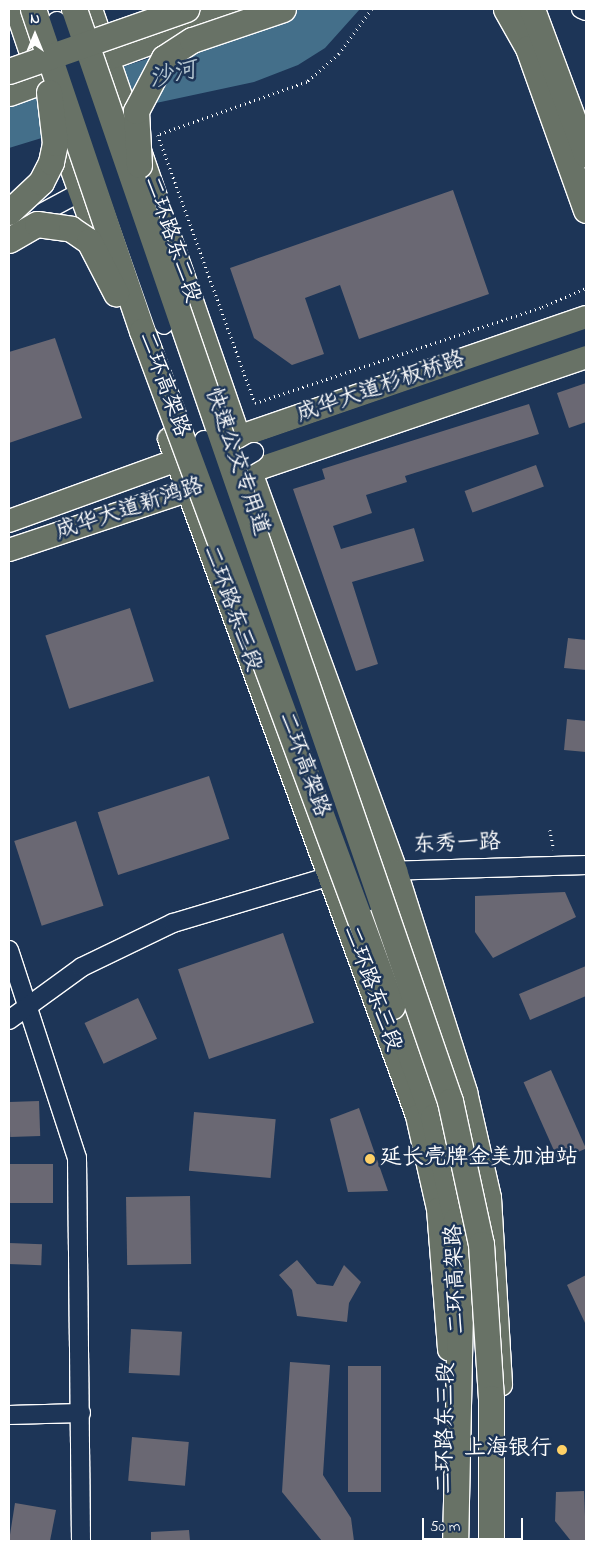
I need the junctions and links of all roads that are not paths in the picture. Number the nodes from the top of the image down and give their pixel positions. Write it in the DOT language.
graph roads {
  1 [pos="16,9"];
  2 [pos="91,9"];
  3 [pos="186,9"];
  4 [pos="238,9"];
  5 [pos="283,9"];
  6 [pos="506,9"];
  7 [pos="532,9"];
  8 [pos="581,9"];
  9 [pos="586,11"];
  10 [pos="51,13"];
  11 [pos="37,69"];
  12 [pos="9,71"];
  13 [pos="9,76"];
  14 [pos="9,93"];
  15 [pos="586,154"];
  16 [pos="79,193"];
  17 [pos="586,210"];
  18 [pos="9,212"];
  19 [pos="9,230"];
  20 [pos="9,240"];
  21 [pos="154,244"];
  22 [pos="586,317"];
  23 [pos="142,331"];
  24 [pos="586,337"];
  25 [pos="586,357"];
  26 [pos="204,440"];
  27 [pos="248,453"];
  28 [pos="177,460"];
  29 [pos="187,490"];
  30 [pos="225,499"];
  31 [pos="9,521"];
  32 [pos="9,550"];
  33 [pos="586,865"];
  34 [pos="396,871"];
  35 [pos="329,874"];
  36 [pos="372,917"];
  37 [pos="9,950"];
  38 [pos="27,1002"];
  39 [pos="403,1002"];
  40 [pos="9,1020"];
  41 [pos="81,1413"];
  42 [pos="9,1415"];
  43 [pos="81,1541"];
  44 [pos="446,1541"];
  45 [pos="455,1541"];
  46 [pos="491,1541"];
  47 [pos="501,1541"];
  1 -- 11 [label="main road"];
  2 -- 27 [label="main road, 二环路东二段"];
  3 -- 12 [label="highway, bridge"];
  4 -- 14 [label="highway, bridge"];
  5 -- 21 [label="highway, bridge"];
  6 -- 17 [label="highway"];
  7 -- 15 [label="highway"];
  8 -- 9 [label="street"];
  10 -- 18 [label="highway, bridge"];
  10 -- 21 [label="highway, 二环高架路, bridge"];
  10 -- 23 [label="highway, 二环高架路, bridge"];
  10 -- 26 [label="street, 快速公交专用道, bridge"];
  11 -- 13 [label="street"];
  11 -- 16 [label="main road, bridge"];
  16 -- 19 [label="street"];
  16 -- 28 [label="main road"];
  20 -- 23 [label="highway, bridge"];
  21 -- 39 [label="highway, 二环高架路, bridge"];
  22 -- 27 [label="main road, 成华大道杉板桥路"];
  23 -- 39 [label="highway, 二环高架路, bridge"];
  24 -- 27 [label="street, 快速公交专用道"];
  25 -- 27 [label="main road, 成华大道杉板桥路"];
  26 -- 27 [label="street, bridge"];
  26 -- 30 [label="street, 快速公交专用道, bridge"];
  27 -- 28 [label="main road, 成华大道杉板桥路"];
  27 -- 29 [label="main road, 成华大道新鸿路"];
  27 -- 30 [label="street, bridge"];
  27 -- 34 [label="main road"];
  28 -- 29 [label="main road, 二环路东三段"];
  28 -- 31 [label="main road, 成华大道新鸿路"];
  29 -- 32 [label="main road, 成华大道新鸿路"];
  29 -- 35 [label="main road, 二环路东三段"];
  30 -- 36 [label="street, 快速公交专用道, bridge"];
  33 -- 34 [label="street, 东秀一路"];
  34 -- 35 [label="street, 东秀一路"];
  34 -- 47 [label="main road"];
  35 -- 38 [label="street, 东秀一路"];
  35 -- 44 [label="main road, 二环路东三段"];
  36 -- 39 [label="street, bridge"];
  36 -- 39 [label="street, bridge"];
  37 -- 38 [label="street"];
  38 -- 40 [label="street, 东秀一路"];
  38 -- 41 [label="street"];
  39 -- 45 [label="highway, 二环高架路"];
  39 -- 46 [label="highway, 二环高架路, bridge"];
  41 -- 42 [label="street"];
  41 -- 43 [label="street"];
}
